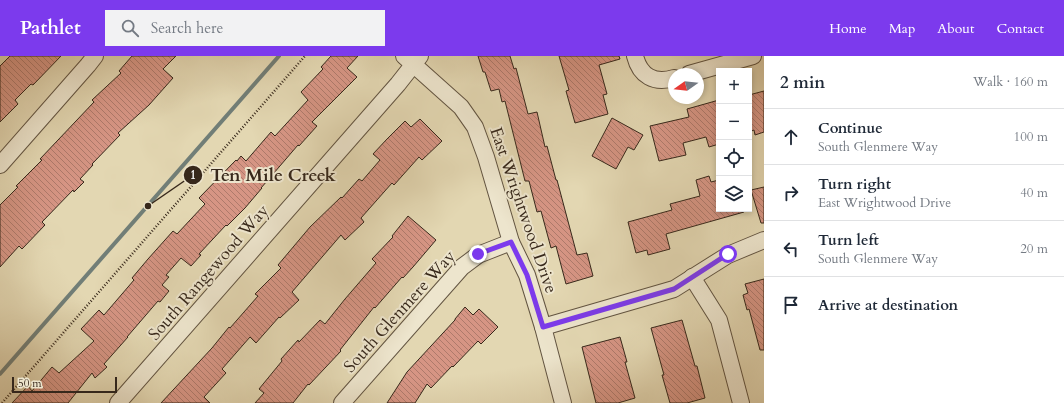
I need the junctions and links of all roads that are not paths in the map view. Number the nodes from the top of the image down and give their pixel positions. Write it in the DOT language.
graph roads {
  1 [pos="95,56"];
  2 [pos="635,56"];
  3 [pos="753,56"];
  4 [pos="412,59"];
  5 [pos="704,70"];
  6 [pos="668,79"];
  7 [pos="0,165"];
  8 [pos="764,240"];
  9 [pos="511,242"];
  10 [pos="692,278"];
  11 [pos="543,327"];
  12 [pos="118,403"];
  13 [pos="342,403"];
  14 [pos="563,403"];
  15 [pos="741,403"];
  1 -- 7 [label="street"];
  2 -- 6 [label="street"];
  3 -- 5 [label="street"];
  4 -- 9 [label="street, East Wrightwood Drive"];
  4 -- 12 [label="street, South Rangewood Way"];
  8 -- 10 [label="street"];
  9 -- 11 [label="street, East Wrightwood Drive"];
  9 -- 13 [label="street, South Glenmere Way"];
  10 -- 11 [label="street"];
  10 -- 15 [label="street"];
  11 -- 14 [label="street, East Wrightwood Drive"];
}
